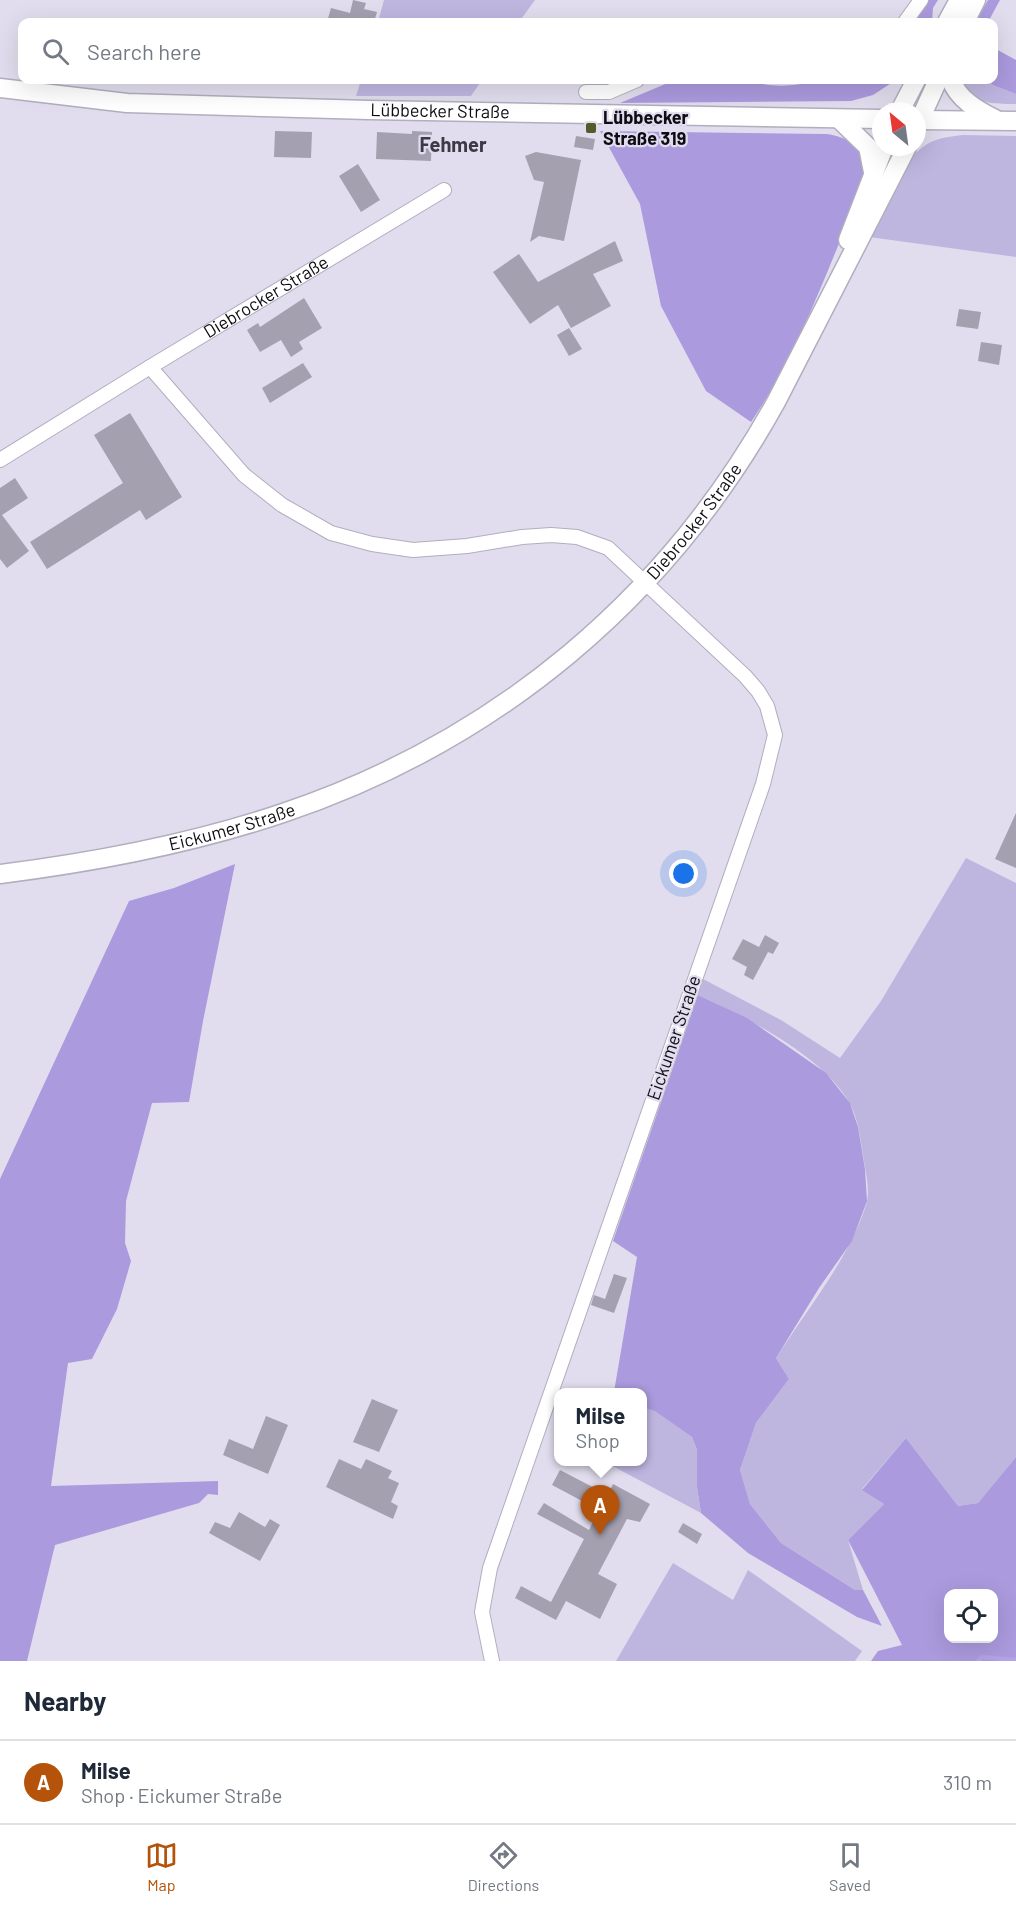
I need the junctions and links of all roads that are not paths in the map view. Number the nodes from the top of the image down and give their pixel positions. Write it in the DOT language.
graph roads {
  1 [pos="921,0"];
  2 [pos="959,0"];
  3 [pos="976,0"];
  4 [pos="908,18"];
  5 [pos="949,18"];
  6 [pos="967,18"];
  7 [pos="628,84"];
  8 [pos="914,84"];
  9 [pos="936,84"];
  10 [pos="954,84"];
  11 [pos="0,88"];
  12 [pos="586,92"];
  13 [pos="905,102"];
  14 [pos="926,105"];
  15 [pos="838,119"];
  16 [pos="872,119"];
  17 [pos="996,120"];
  18 [pos="1016,121"];
  19 [pos="926,122"];
  20 [pos="880,156"];
  21 [pos="902,156"];
  22 [pos="873,172"];
  23 [pos="444,190"];
  24 [pos="817,323"];
  25 [pos="150,367"];
  26 [pos="0,460"];
  27 [pos="645,583"];
  28 [pos="0,874"];
  29 [pos="492,1661"];
  1 -- 4 [label="street"];
  2 -- 5 [label="main road"];
  3 -- 6 [label="main road"];
  7 -- 12 [label="street"];
  8 -- 13 [label="main road"];
  9 -- 14 [label="main road"];
  10 -- 17 [label="main road"];
  11 -- 15 [label="main road, Lübbecker Straße"];
  15 -- 16 [label="main road, Lübbecker Straße"];
  15 -- 22 [label="main road"];
  17 -- 18 [label="main road"];
  17 -- 19 [label="main road"];
  20 -- 22 [label="main road, Diebrocker Straße"];
  21 -- 24 [label="main road, Diebrocker Straße"];
  22 -- 24 [label="main road, Diebrocker Straße"];
  23 -- 25 [label="street, Diebrocker Straße"];
  24 -- 27 [label="main road, Diebrocker Straße"];
  25 -- 26 [label="street, Diebrocker Straße"];
  25 -- 27 [label="street, Diebrocker Straße"];
  27 -- 28 [label="main road, Eickumer Straße"];
  27 -- 29 [label="street, Eickumer Straße"];
}
